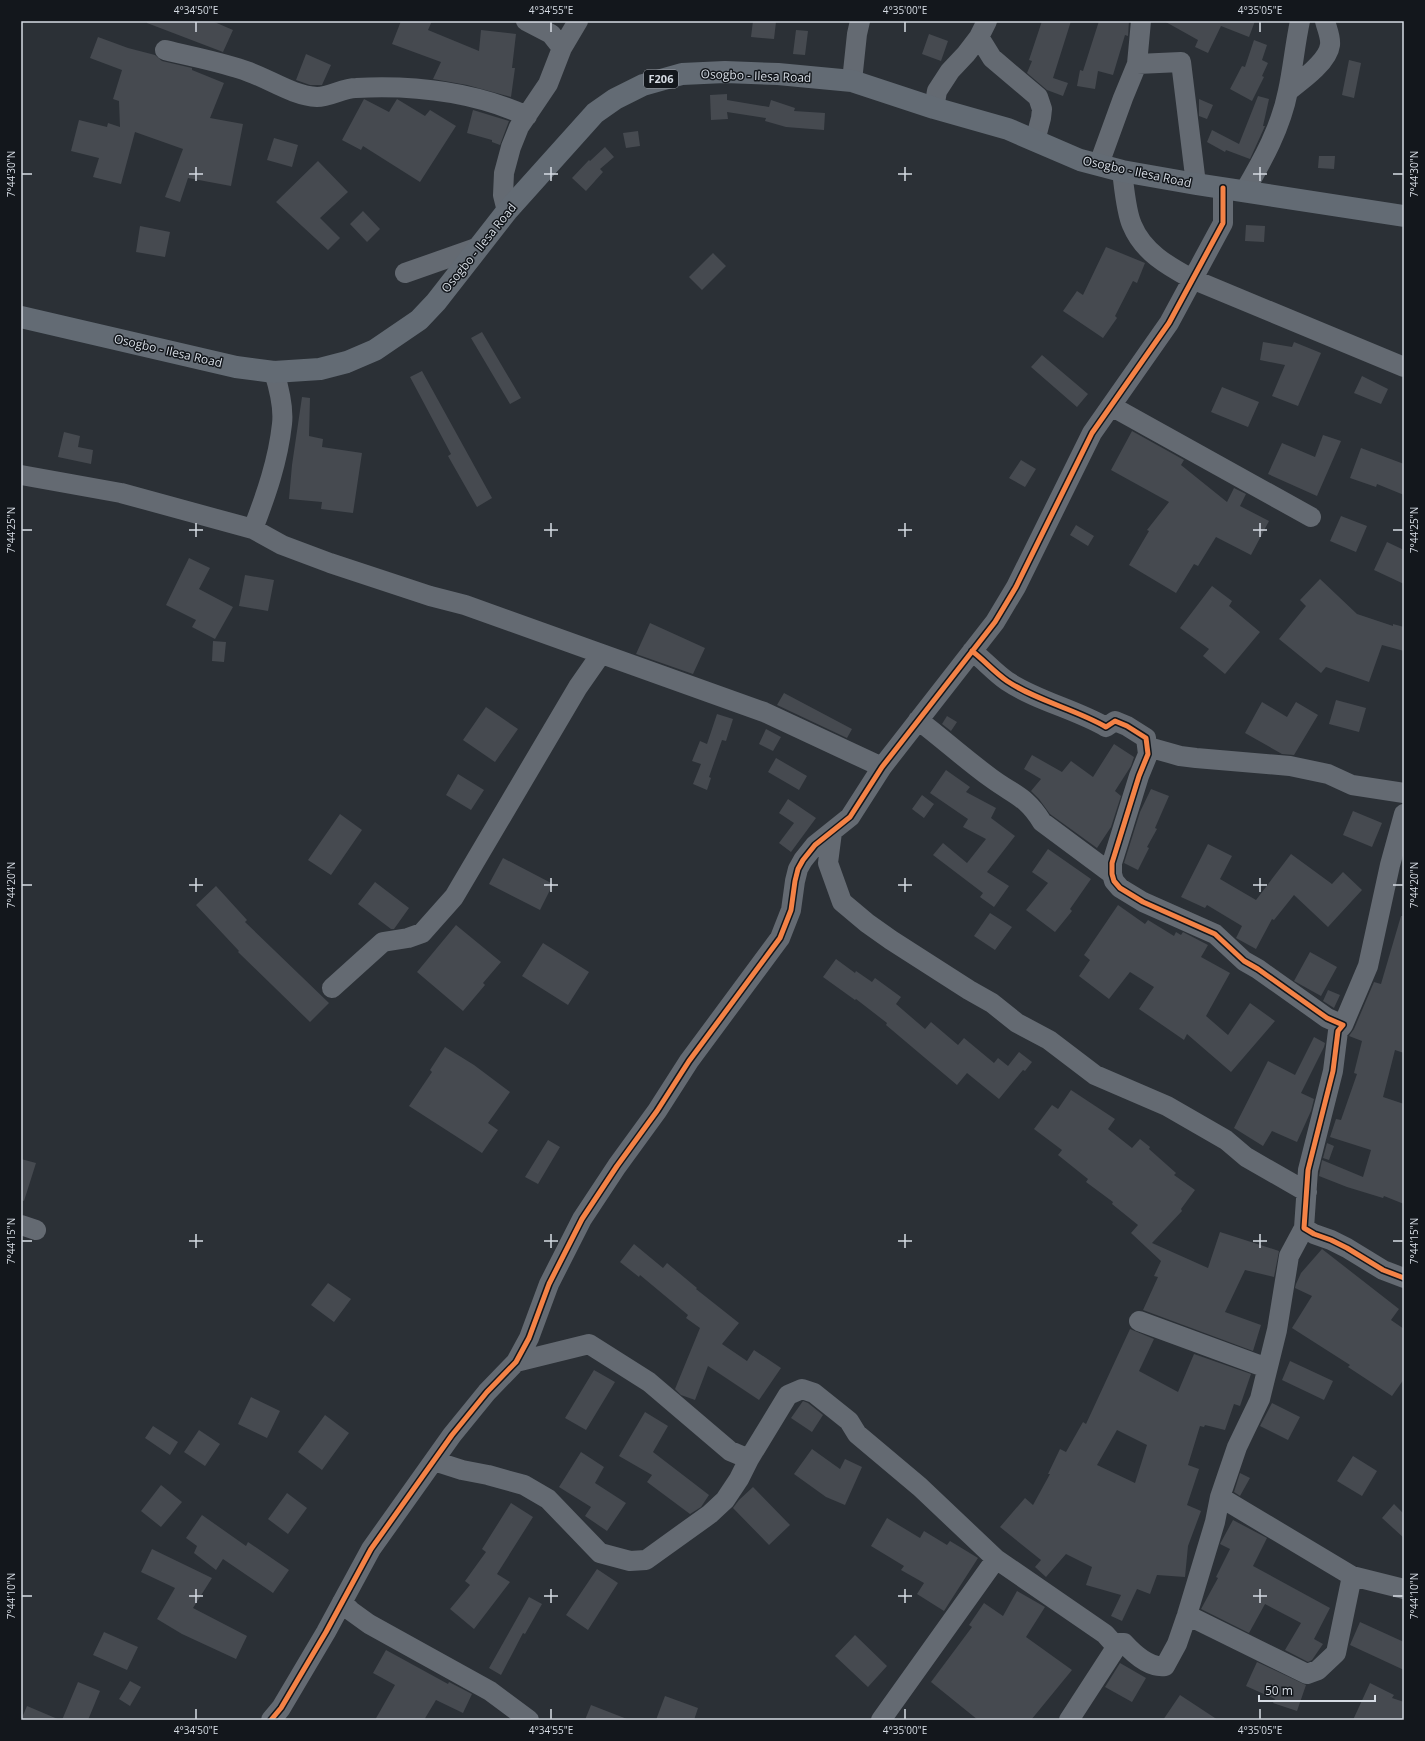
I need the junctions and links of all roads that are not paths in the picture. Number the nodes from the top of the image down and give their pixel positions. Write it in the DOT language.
graph roads {
  1 [pos="526,21"];
  2 [pos="578,21"];
  3 [pos="860,21"];
  4 [pos="1141,21"];
  5 [pos="1300,21"];
  6 [pos="1321,21"];
  7 [pos="1325,21"];
  8 [pos="983,29"];
  9 [pos="562,48"];
  10 [pos="165,50"];
  11 [pos="1294,52"];
  12 [pos="1137,64"];
  13 [pos="852,81"];
  14 [pos="1288,92"];
  15 [pos="934,108"];
  16 [pos="527,116"];
  17 [pos="1036,141"];
  18 [pos="1099,164"];
  19 [pos="1122,171"];
  20 [pos="1196,184"];
  21 [pos="1223,188"];
  22 [pos="1244,192"];
  23 [pos="507,211"];
  24 [pos="1404,216"];
  25 [pos="479,247"];
  26 [pos="405,273"];
  27 [pos="1192,279"];
  28 [pos="21,317"];
  29 [pos="1404,367"];
  30 [pos="274,372"];
  31 [pos="1111,406"];
  32 [pos="21,475"];
  33 [pos="1311,517"];
  34 [pos="253,528"];
  35 [pos="972,651"];
  36 [pos="601,654"];
  37 [pos="918,720"];
  38 [pos="1148,747"];
  39 [pos="882,767"];
  40 [pos="1404,793"];
  41 [pos="1404,814"];
  42 [pos="832,832"];
  43 [pos="1112,874"];
  44 [pos="332,988"];
  45 [pos="1343,1025"];
  46 [pos="1307,1192"];
  47 [pos="1304,1228"];
  48 [pos="1404,1278"];
  49 [pos="1139,1321"];
  50 [pos="516,1362"];
  51 [pos="1267,1368"];
  52 [pos="749,1459"];
  53 [pos="434,1461"];
  54 [pos="1220,1497"];
  55 [pos="996,1559"];
  56 [pos="1352,1576"];
  57 [pos="1404,1589"];
  58 [pos="342,1602"];
  59 [pos="1187,1615"];
  60 [pos="1119,1643"];
  61 [pos="271,1720"];
  62 [pos="529,1720"];
  63 [pos="881,1720"];
  64 [pos="1069,1720"];
  1 -- 9 [label="street"];
  2 -- 9 [label="street"];
  3 -- 13 [label="street"];
  4 -- 12 [label="street"];
  5 -- 11 [label="street"];
  6 -- 11 [label="street"];
  7 -- 14 [label="street"];
  8 -- 15 [label="street"];
  8 -- 17 [label="street"];
  9 -- 16 [label="street"];
  10 -- 16 [label="street"];
  11 -- 14 [label="street"];
  12 -- 18 [label="street"];
  12 -- 20 [label="street"];
  13 -- 15 [label="main road, Osogbo - Ilesa Road / F206"];
  13 -- 23 [label="main road, Osogbo - Ilesa Road / F206"];
  14 -- 22 [label="street"];
  15 -- 17 [label="main road, Osogbo - Ilesa Road / F206"];
  16 -- 23 [label="street"];
  17 -- 18 [label="main road, Osogbo - Ilesa Road / F206"];
  18 -- 19 [label="main road, Osogbo - Ilesa Road / F206"];
  19 -- 20 [label="main road, Osogbo - Ilesa Road / F206"];
  19 -- 27 [label="street"];
  20 -- 21 [label="main road, Osogbo - Ilesa Road / F206"];
  21 -- 22 [label="main road, Osogbo - Ilesa Road / F206"];
  21 -- 27 [label="street"];
  22 -- 24 [label="main road, Osogbo - Ilesa Road / F206"];
  23 -- 25 [label="main road, Osogbo - Ilesa Road / F206"];
  25 -- 26 [label="street"];
  25 -- 30 [label="main road, Osogbo - Ilesa Road / F206"];
  27 -- 29 [label="street"];
  27 -- 31 [label="street"];
  28 -- 30 [label="main road, Osogbo - Ilesa Road / F206"];
  30 -- 34 [label="street"];
  31 -- 33 [label="street"];
  31 -- 35 [label="street"];
  32 -- 34 [label="street"];
  34 -- 36 [label="street"];
  35 -- 37 [label="street"];
  35 -- 38 [label="street"];
  36 -- 39 [label="street"];
  36 -- 44 [label="street"];
  37 -- 39 [label="street"];
  37 -- 43 [label="street"];
  38 -- 40 [label="street"];
  38 -- 43 [label="street"];
  39 -- 42 [label="street"];
  41 -- 45 [label="street"];
  42 -- 46 [label="street"];
  42 -- 50 [label="street"];
  43 -- 45 [label="street"];
  45 -- 46 [label="street"];
  46 -- 47 [label="street"];
  47 -- 48 [label="street"];
  47 -- 51 [label="street"];
  49 -- 51 [label="street"];
  50 -- 52 [label="street"];
  50 -- 53 [label="street"];
  51 -- 54 [label="street"];
  52 -- 53 [label="street"];
  52 -- 55 [label="street"];
  53 -- 58 [label="street"];
  54 -- 56 [label="street"];
  54 -- 59 [label="street"];
  55 -- 60 [label="street"];
  55 -- 63 [label="street"];
  56 -- 57 [label="street"];
  56 -- 59 [label="street"];
  58 -- 61 [label="street"];
  58 -- 62 [label="street"];
  59 -- 60 [label="street"];
  60 -- 64 [label="street"];
}
